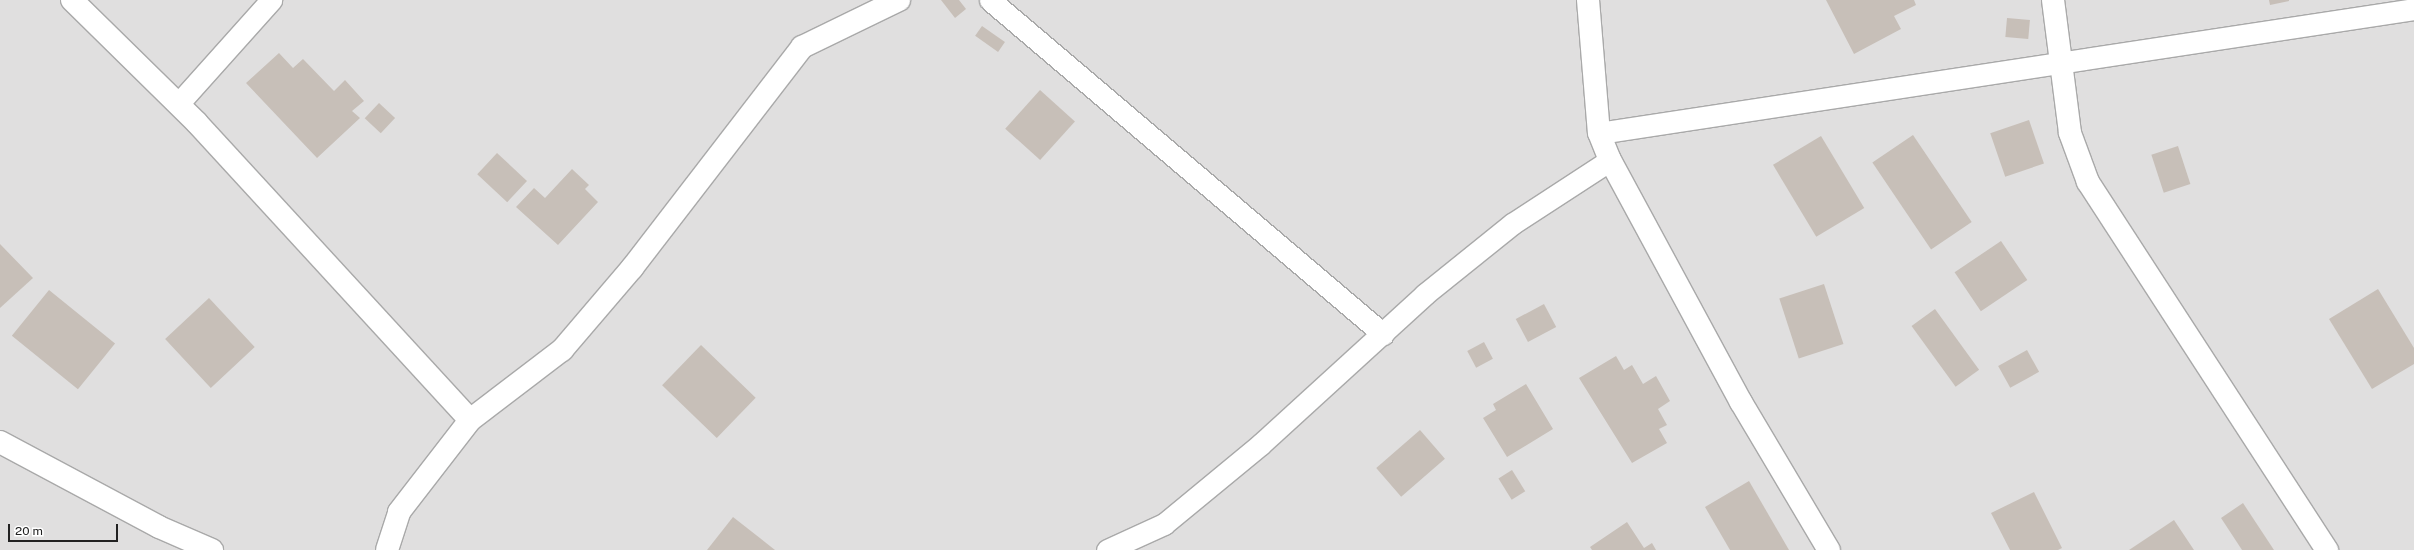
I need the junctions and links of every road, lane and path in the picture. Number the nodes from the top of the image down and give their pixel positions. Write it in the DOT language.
graph roads {
  1 [pos="72,0"];
  2 [pos="271,0"];
  3 [pos="899,0"];
  4 [pos="990,0"];
  5 [pos="1588,0"];
  6 [pos="2053,0"];
  7 [pos="2414,9"];
  8 [pos="2060,64"];
  9 [pos="178,104"];
  10 [pos="1599,133"];
  11 [pos="1610,160"];
  12 [pos="1382,334"];
  13 [pos="470,420"];
  14 [pos="0,442"];
  15 [pos="212,550"];
  16 [pos="387,550"];
  17 [pos="1107,550"];
  18 [pos="1829,550"];
  19 [pos="2327,550"];
  1 -- 9 [label="street"];
  2 -- 9 [label="lane"];
  3 -- 13 [label="street"];
  4 -- 12 [label="lane"];
  5 -- 10 [label="street"];
  6 -- 8 [label="street"];
  7 -- 8 [label="lane"];
  8 -- 10 [label="lane"];
  8 -- 19 [label="street"];
  9 -- 13 [label="street"];
  10 -- 11 [label="street"];
  11 -- 12 [label="lane"];
  11 -- 18 [label="street"];
  12 -- 17 [label="lane"];
  13 -- 16 [label="street"];
  14 -- 15 [label="street"];
}
